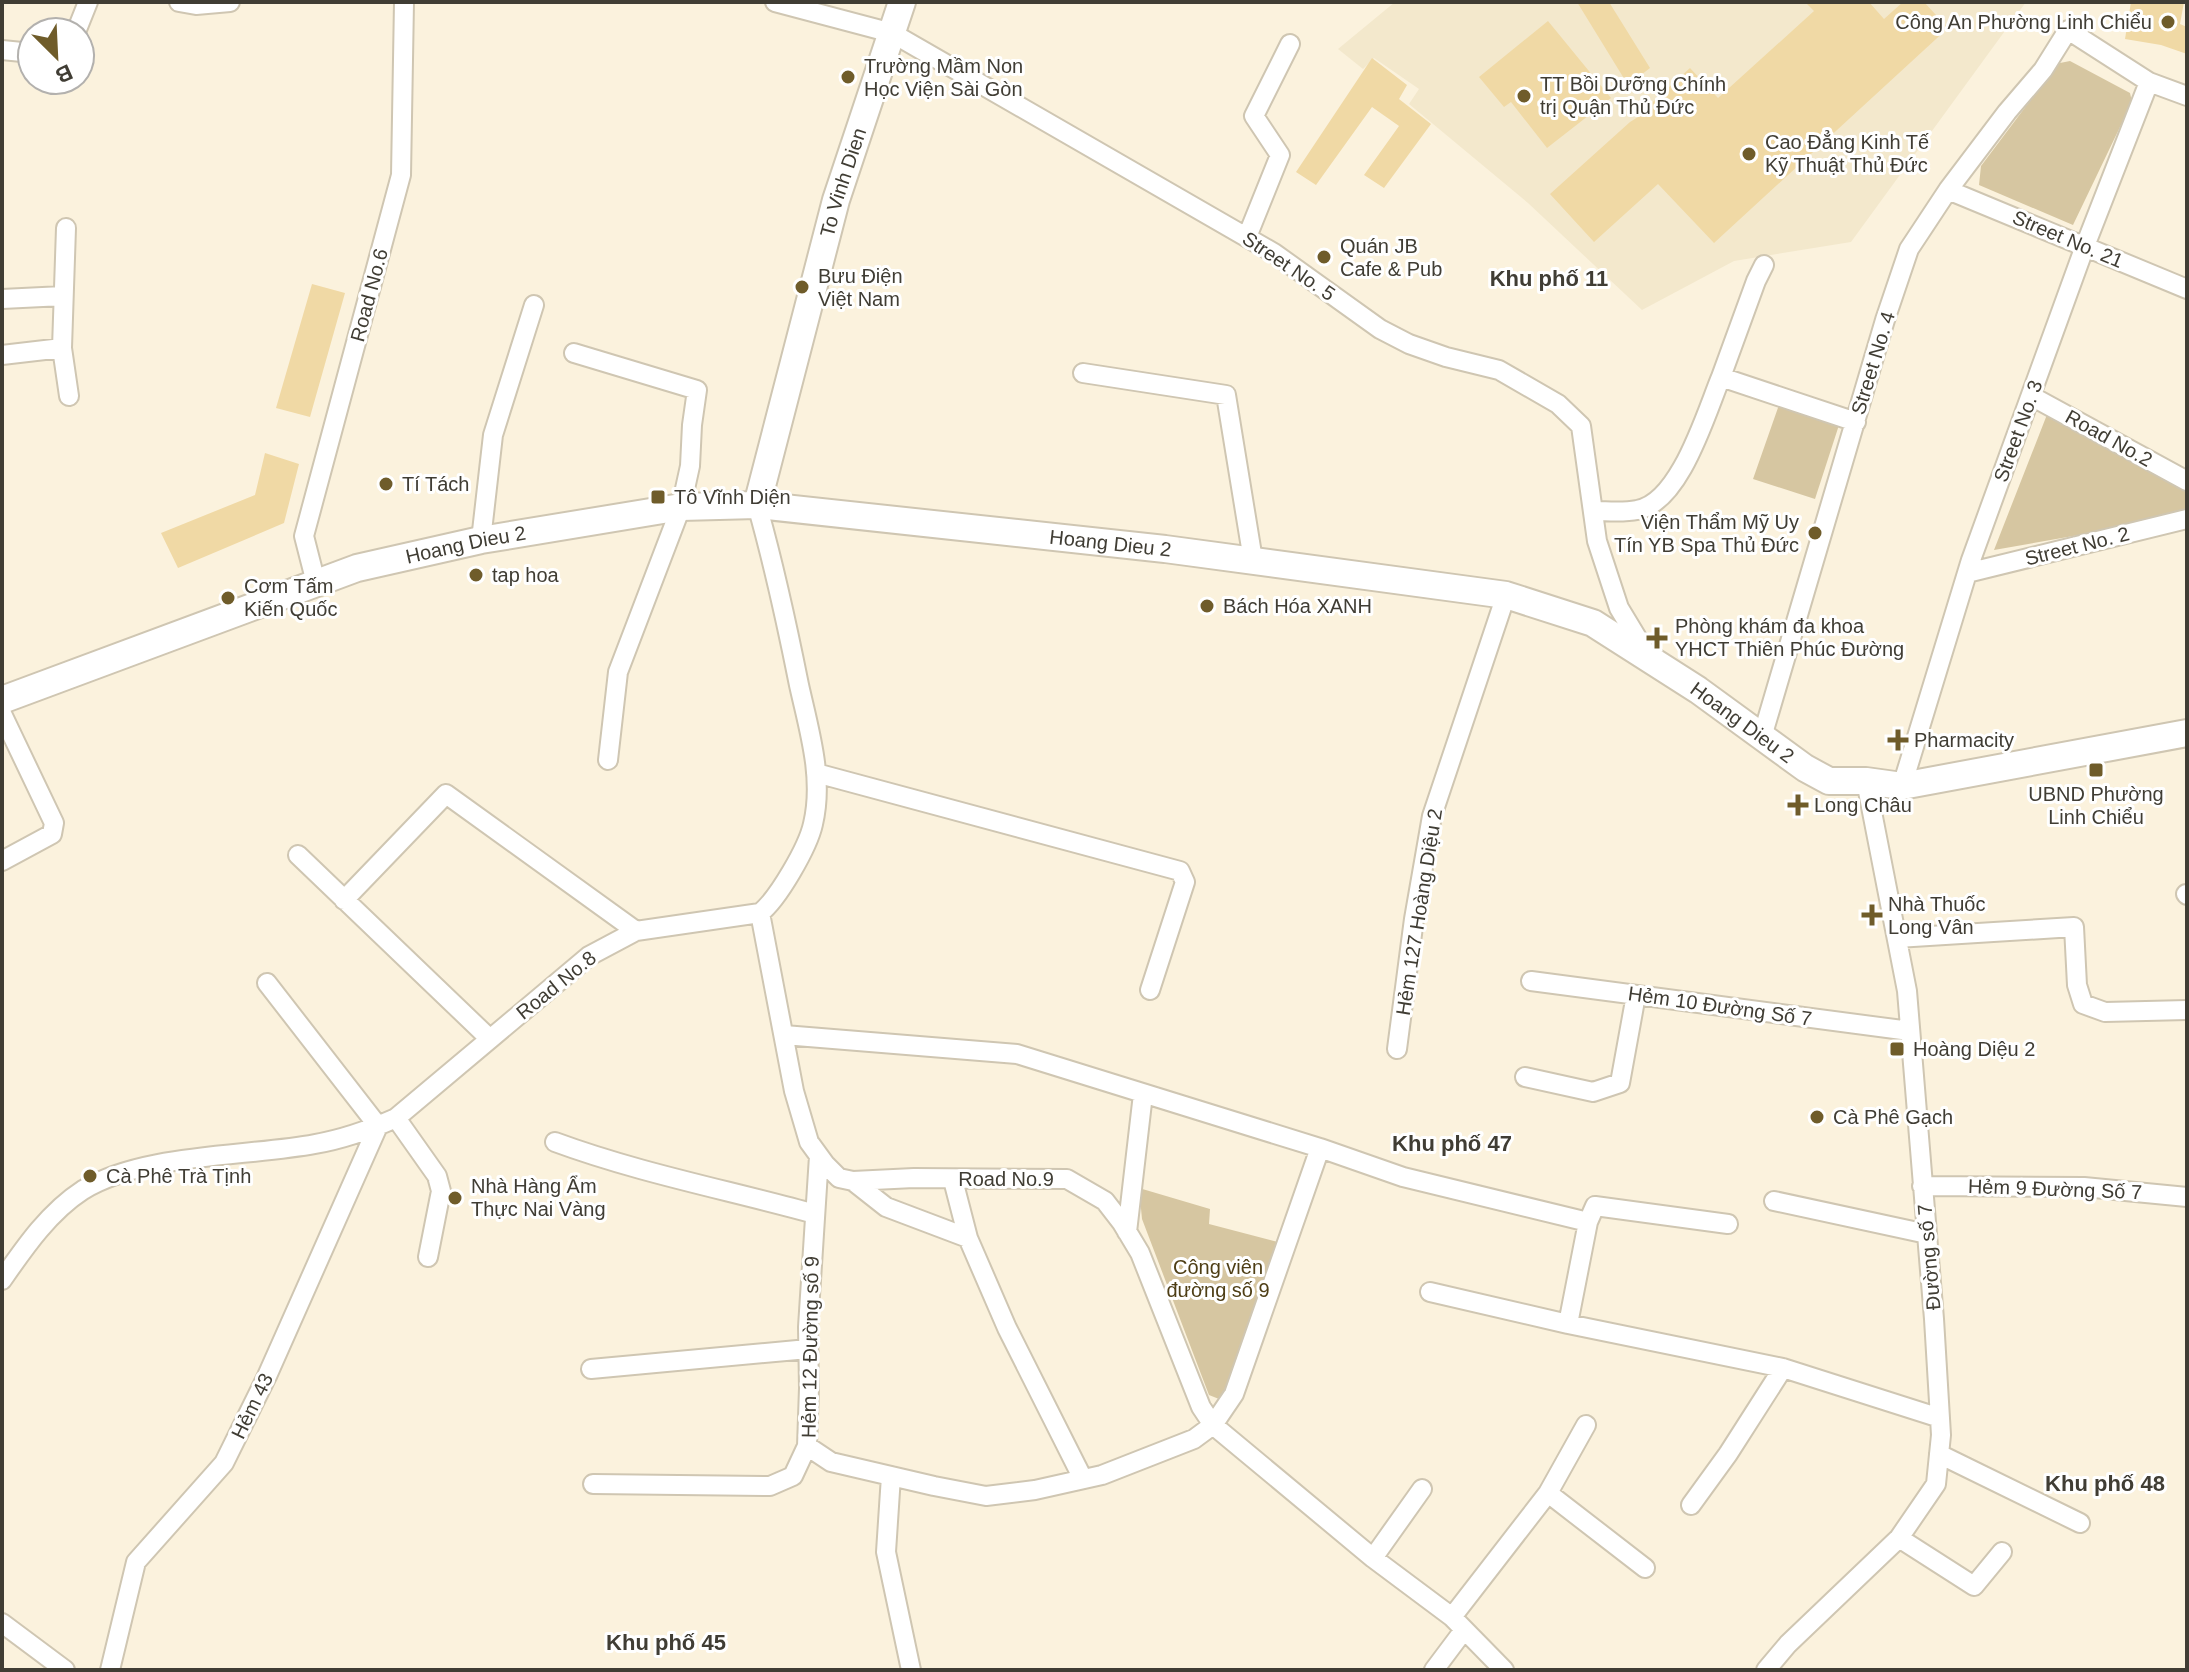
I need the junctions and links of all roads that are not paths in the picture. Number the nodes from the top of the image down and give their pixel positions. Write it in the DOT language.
graph roads {
  1 [pos="179,2"];
  2 [pos="230,2"];
  3 [pos="404,2"];
  4 [pos="775,2"];
  5 [pos="902,2"];
  6 [pos="892,33"];
  7 [pos="1290,44"];
  8 [pos="2149,82"];
  9 [pos="2187,96"];
  10 [pos="1948,190"];
  11 [pos="66,228"];
  12 [pos="1247,237"];
  13 [pos="2085,246"];
  14 [pos="1764,265"];
  15 [pos="2187,289"];
  16 [pos="63,296"];
  17 [pos="2,299"];
  18 [pos="534,305"];
  19 [pos="62,348"];
  20 [pos="574,353"];
  21 [pos="2,355"];
  22 [pos="1083,373"];
  23 [pos="1721,377"];
  24 [pos="69,396"];
  25 [pos="2031,396"];
  26 [pos="1856,422"];
  27 [pos="2187,481"];
  28 [pos="757,505"];
  29 [pos="681,507"];
  30 [pos="1593,511"];
  31 [pos="2187,519"];
  32 [pos="481,540"];
  33 [pos="1253,560"];
  34 [pos="1967,573"];
  35 [pos="316,583"];
  36 [pos="1506,595"];
  37 [pos="1650,658"];
  38 [pos="2,700"];
  39 [pos="2,714"];
  40 [pos="2187,733"];
  41 [pos="1762,737"];
  42 [pos="608,760"];
  43 [pos="816,773"];
  44 [pos="1866,781"];
  45 [pos="1902,786"];
  46 [pos="298,855"];
  47 [pos="2,861"];
  48 [pos="344,900"];
  49 [pos="760,913"];
  50 [pos="636,931"];
  51 [pos="1897,938"];
  52 [pos="1531,981"];
  53 [pos="267,983"];
  54 [pos="1150,990"];
  55 [pos="1636,995"];
  56 [pos="2187,1010"];
  57 [pos="1910,1031"];
  58 [pos="784,1035"];
  59 [pos="490,1039"];
  60 [pos="1397,1049"];
  61 [pos="1525,1077"];
  62 [pos="1143,1094"];
  63 [pos="396,1118"];
  64 [pos="378,1126"];
  65 [pos="555,1142"];
  66 [pos="1320,1148"];
  67 [pos="819,1156"];
  68 [pos="953,1180"];
  69 [pos="853,1181"];
  70 [pos="1922,1186"];
  71 [pos="2187,1197"];
  72 [pos="1774,1201"];
  73 [pos="815,1214"];
  74 [pos="1588,1222"];
  75 [pos="1728,1224"];
  76 [pos="1127,1232"];
  77 [pos="1927,1234"];
  78 [pos="968,1238"];
  79 [pos="428,1257"];
  80 [pos="2,1280"];
  81 [pos="1430,1292"];
  82 [pos="1568,1324"];
  83 [pos="808,1349"];
  84 [pos="1783,1368"];
  85 [pos="591,1369"];
  86 [pos="1940,1418"];
  87 [pos="1213,1425"];
  88 [pos="1586,1425"];
  89 [pos="807,1446"];
  90 [pos="1939,1454"];
  91 [pos="891,1476"];
  92 [pos="1083,1479"];
  93 [pos="593,1484"];
  94 [pos="1422,1489"];
  95 [pos="1548,1493"];
  96 [pos="1691,1505"];
  97 [pos="2080,1523"];
  98 [pos="1899,1538"];
  99 [pos="2002,1552"];
  100 [pos="1373,1558"];
  101 [pos="1645,1568"];
  102 [pos="2,1623"];
  103 [pos="1458,1624"];
  104 [pos="65,1670"];
  105 [pos="110,1670"];
  106 [pos="911,1670"];
  107 [pos="1434,1670"];
  108 [pos="1504,1670"];
  109 [pos="1766,1670"];
  1 -- 2 [label="street"];
  3 -- 35 [label="street, Road No.6"];
  4 -- 6 [label="street, Street No. 5"];
  5 -- 6 [label="street, To Vinh Dien"];
  6 -- 12 [label="street, Street No. 5"];
  6 -- 28 [label="street, To Vinh Dien"];
  7 -- 12 [label="street"];
  8 -- 9 [label="street"];
  8 -- 10 [label="street, Street No. 4"];
  8 -- 13 [label="street, Street No. 3"];
  10 -- 13 [label="street, Street No. 21"];
  10 -- 26 [label="street, Street No. 4"];
  11 -- 16 [label="street"];
  12 -- 30 [label="street, Street No. 5"];
  13 -- 15 [label="street, Street No. 21"];
  13 -- 25 [label="street, Street No. 3"];
  14 -- 23 [label="street"];
  16 -- 17 [label="street"];
  16 -- 19 [label="street"];
  18 -- 32 [label="street"];
  19 -- 21 [label="street"];
  19 -- 24 [label="street"];
  20 -- 29 [label="street"];
  22 -- 33 [label="street"];
  23 -- 26 [label="street"];
  23 -- 30 [label="street"];
  25 -- 27 [label="street, Road No.2"];
  25 -- 34 [label="street, Street No. 3"];
  26 -- 41 [label="street, Street No. 4"];
  28 -- 29 [label="street, Hoang Dieu 2"];
  28 -- 33 [label="street, Hoang Dieu 2"];
  28 -- 43 [label="street"];
  29 -- 32 [label="street, Hoang Dieu 2"];
  29 -- 42 [label="street"];
  30 -- 37 [label="street, Street No. 5"];
  31 -- 34 [label="street, Street No. 2"];
  32 -- 35 [label="street, Hoang Dieu 2"];
  33 -- 36 [label="street, Hoang Dieu 2"];
  34 -- 45 [label="street, Street No. 3"];
  35 -- 38 [label="street, Hoang Dieu 2"];
  36 -- 37 [label="street, Hoang Dieu 2"];
  36 -- 60 [label="street, Hẻm 127 Hoàng Diệu 2"];
  37 -- 41 [label="street, Hoang Dieu 2"];
  39 -- 47 [label="street"];
  40 -- 45 [label="street, Hoang Dieu 2"];
  41 -- 44 [label="street, Hoang Dieu 2"];
  43 -- 49 [label="street"];
  43 -- 54 [label="street"];
  44 -- 45 [label="street, Hoang Dieu 2"];
  44 -- 51 [label="street, Đường số 7"];
  46 -- 48 [label="street"];
  48 -- 50 [label="street"];
  48 -- 59 [label="street"];
  49 -- 50 [label="street, Road No.8"];
  49 -- 58 [label="street"];
  50 -- 59 [label="street, Road No.8"];
  51 -- 56 [label="street"];
  51 -- 57 [label="street, Đường số 7"];
  52 -- 55 [label="street, Hẻm 10 Đường Số 7"];
  53 -- 64 [label="street"];
  55 -- 57 [label="street, Hẻm 10 Đường Số 7"];
  55 -- 61 [label="street"];
  57 -- 70 [label="street, Đường số 7"];
  58 -- 62 [label="street"];
  58 -- 67 [label="street"];
  59 -- 63 [label="street, Road No.8"];
  62 -- 66 [label="street"];
  62 -- 76 [label="street"];
  63 -- 64 [label="street, Road No.8"];
  63 -- 79 [label="street"];
  64 -- 80 [label="street, Road No.8"];
  64 -- 105 [label="street, Hẻm 43"];
  65 -- 73 [label="street"];
  66 -- 74 [label="street"];
  66 -- 87 [label="street"];
  67 -- 69 [label="street"];
  67 -- 73 [label="street, Hẻm 12 Đường số 9"];
  68 -- 69 [label="street, Road No.9"];
  68 -- 76 [label="street, Road No.9"];
  68 -- 78 [label="street"];
  69 -- 78 [label="street"];
  70 -- 71 [label="street, Hẻm 9 Đường Số 7"];
  70 -- 77 [label="street, Đường số 7"];
  72 -- 77 [label="street"];
  73 -- 83 [label="street, Hẻm 12 Đường số 9"];
  74 -- 75 [label="street"];
  74 -- 82 [label="street"];
  76 -- 87 [label="street, Road No.9"];
  77 -- 86 [label="street, Đường số 7"];
  78 -- 92 [label="street"];
  81 -- 82 [label="street"];
  82 -- 84 [label="street"];
  83 -- 85 [label="street"];
  83 -- 89 [label="street, Hẻm 12 Đường số 9"];
  84 -- 86 [label="street"];
  84 -- 96 [label="street"];
  86 -- 90 [label="street, Đường số 7"];
  87 -- 92 [label="street, Hẻm 12 Đường số 9"];
  87 -- 100 [label="street, Road No.9"];
  88 -- 95 [label="street"];
  89 -- 91 [label="street, Hẻm 12 Đường số 9"];
  89 -- 93 [label="street"];
  90 -- 97 [label="street"];
  90 -- 98 [label="street, Đường số 7"];
  91 -- 92 [label="street, Hẻm 12 Đường số 9"];
  91 -- 106 [label="street"];
  94 -- 100 [label="street"];
  95 -- 101 [label="street"];
  95 -- 103 [label="street"];
  98 -- 99 [label="street"];
  98 -- 109 [label="street, Đường số 7"];
  100 -- 103 [label="street, Road No.9"];
  102 -- 104 [label="street"];
  103 -- 107 [label="street"];
  103 -- 108 [label="street, Road No.9"];
}
